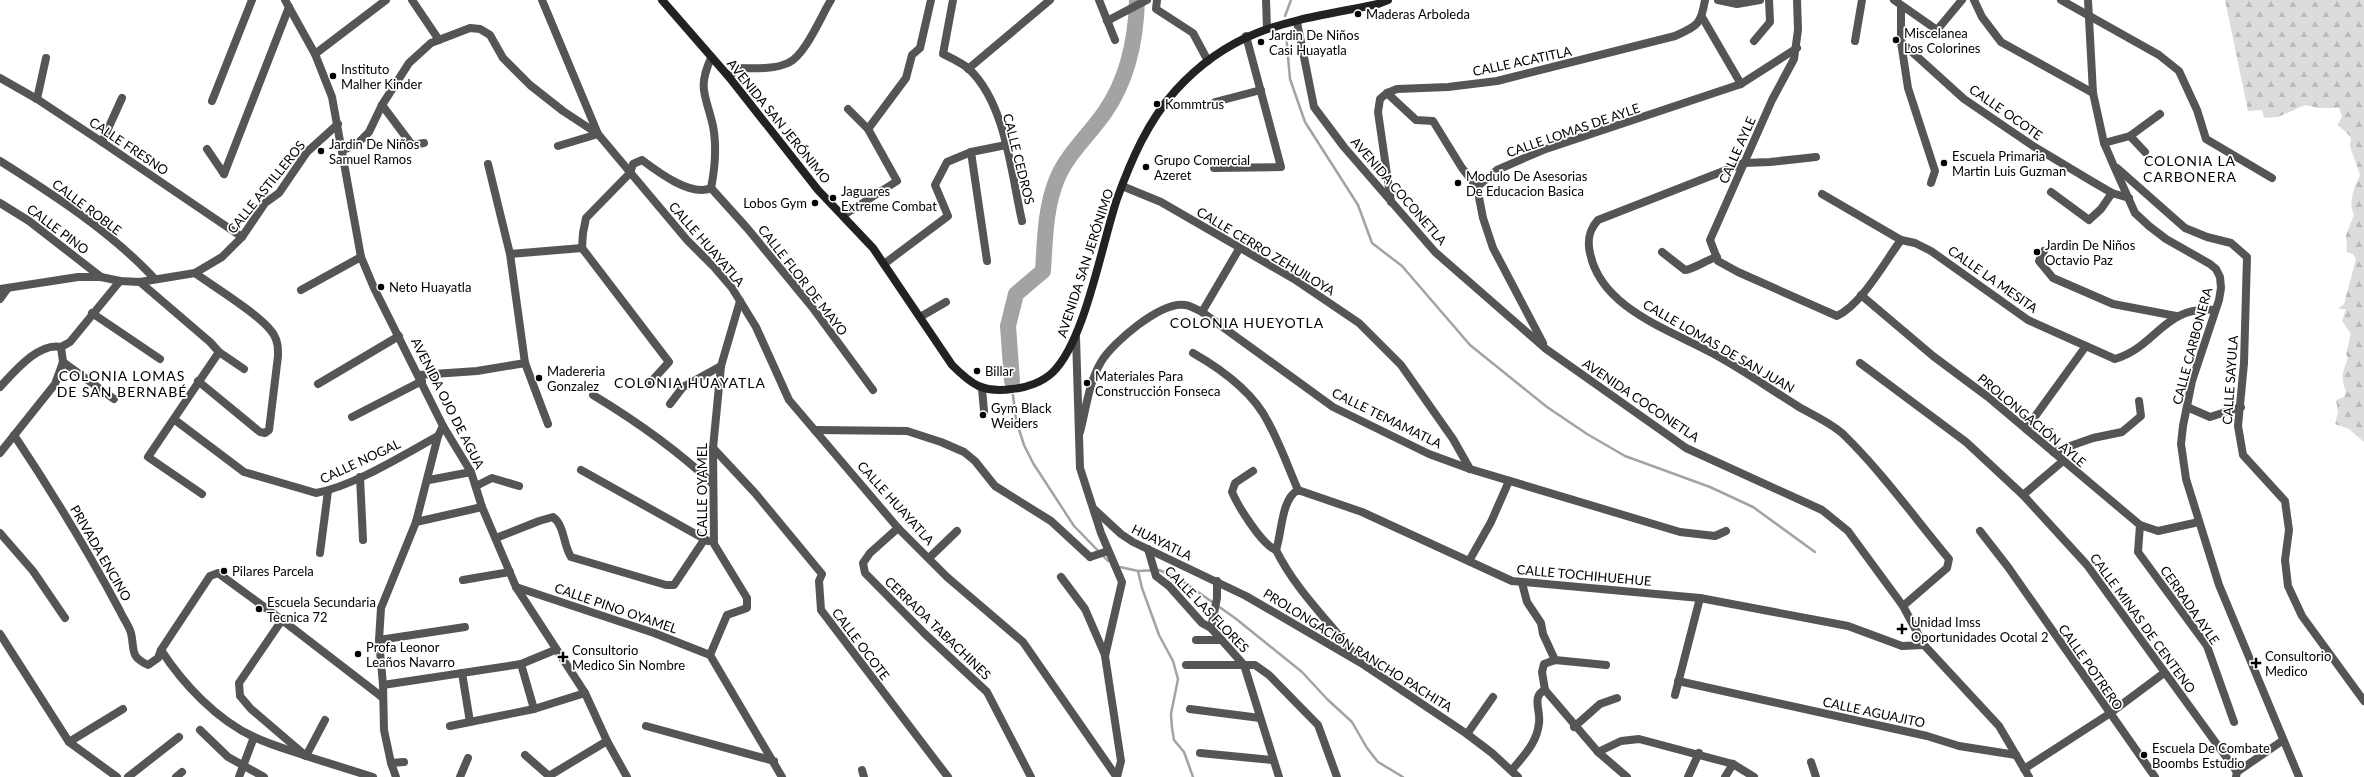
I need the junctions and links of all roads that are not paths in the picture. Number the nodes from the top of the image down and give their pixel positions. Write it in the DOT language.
graph roads {
  1 [pos="252,0"];
  2 [pos="386,0"];
  3 [pos="412,0"];
  4 [pos="542,0"];
  5 [pos="662,0"];
  6 [pos="830,0"];
  7 [pos="932,0"];
  8 [pos="953,0"];
  9 [pos="1050,0"];
  10 [pos="1099,0"];
  11 [pos="1147,0"];
  12 [pos="1157,0"];
  13 [pos="1266,0"];
  14 [pos="1388,0"];
  15 [pos="1705,0"];
  16 [pos="1718,0"];
  17 [pos="1760,0"];
  18 [pos="1769,0"];
  19 [pos="1797,0"];
  20 [pos="1862,0"];
  21 [pos="1894,0"];
  22 [pos="1962,0"];
  23 [pos="1974,0"];
  24 [pos="2061,0"];
  25 [pos="2088,0"];
  26 [pos="287,3"];
  27 [pos="1901,6"];
  28 [pos="2089,16"];
  29 [pos="1702,17"];
  30 [pos="1109,20"];
  31 [pos="1297,22"];
  32 [pos="1267,28"];
  33 [pos="1246,36"];
  34 [pos="439,40"];
  35 [pos="1115,40"];
  36 [pos="1754,41"];
  37 [pos="1855,41"];
  38 [pos="1901,42"];
  39 [pos="1797,48"];
  40 [pos="315,54"];
  41 [pos="46,58"];
  42 [pos="711,58"];
  43 [pos="1208,61"];
  44 [pos="968,69"];
  45 [pos="729,77"];
  46 [pos="0,78"];
  47 [pos="1741,84"];
  48 [pos="1261,90"];
  49 [pos="1387,93"];
  50 [pos="2093,93"];
  51 [pos="122,98"];
  52 [pos="37,99"];
  53 [pos="212,101"];
  54 [pos="1214,102"];
  55 [pos="382,105"];
  56 [pos="848,109"];
  57 [pos="2160,114"];
  58 [pos="338,124"];
  59 [pos="868,129"];
  60 [pos="598,134"];
  61 [pos="2130,136"];
  62 [pos="102,142"];
  63 [pos="424,143"];
  64 [pos="2104,143"];
  65 [pos="558,146"];
  66 [pos="1006,146"];
  67 [pos="207,149"];
  68 [pos="343,150"];
  69 [pos="971,152"];
  70 [pos="2145,152"];
  71 [pos="1816,157"];
  72 [pos="0,161"];
  73 [pos="1744,163"];
  74 [pos="488,164"];
  75 [pos="2112,164"];
  76 [pos="1214,168"];
  77 [pos="630,173"];
  78 [pos="2272,178"];
  79 [pos="1932,183"];
  80 [pos="1122,186"];
  81 [pos="1477,187"];
  82 [pos="711,188"];
  83 [pos="2051,192"];
  84 [pos="2112,193"];
  85 [pos="1822,194"];
  86 [pos="2129,198"];
  87 [pos="0,203"];
  88 [pos="1391,203"];
  89 [pos="844,215"];
  90 [pos="1022,221"];
  91 [pos="242,237"];
  92 [pos="1901,240"];
  93 [pos="582,248"];
  94 [pos="1239,249"];
  95 [pos="2044,251"];
  96 [pos="1662,252"];
  97 [pos="510,254"];
  98 [pos="361,257"];
  99 [pos="1716,257"];
  100 [pos="987,261"];
  101 [pos="884,264"];
  102 [pos="196,273"];
  103 [pos="101,276"];
  104 [pos="154,278"];
  105 [pos="120,281"];
  106 [pos="140,282"];
  107 [pos="4,288"];
  108 [pos="301,290"];
  109 [pos="1861,295"];
  110 [pos="0,299"];
  111 [pos="740,302"];
  112 [pos="946,302"];
  113 [pos="2215,310"];
  114 [pos="1202,312"];
  115 [pos="92,313"];
  116 [pos="2176,316"];
  117 [pos="920,317"];
  118 [pos="400,336"];
  119 [pos="1076,337"];
  120 [pos="2086,346"];
  121 [pos="62,347"];
  122 [pos="1546,349"];
  123 [pos="219,352"];
  124 [pos="1192,353"];
  125 [pos="160,359"];
  126 [pos="63,362"];
  127 [pos="525,363"];
  128 [pos="1860,363"];
  129 [pos="721,366"];
  130 [pos="244,369"];
  131 [pos="421,378"];
  132 [pos="198,381"];
  133 [pos="318,384"];
  134 [pos="649,384"];
  135 [pos="0,386"];
  136 [pos="982,389"];
  137 [pos="873,390"];
  138 [pos="593,395"];
  139 [pos="114,399"];
  140 [pos="2139,401"];
  141 [pos="670,404"];
  142 [pos="2187,407"];
  143 [pos="2241,407"];
  144 [pos="984,411"];
  145 [pos="352,417"];
  146 [pos="175,420"];
  147 [pos="548,424"];
  148 [pos="444,426"];
  149 [pos="2026,429"];
  150 [pos="815,430"];
  151 [pos="1080,432"];
  152 [pos="14,435"];
  153 [pos="438,436"];
  154 [pos="713,448"];
  155 [pos="0,452"];
  156 [pos="2053,452"];
  157 [pos="2063,461"];
  158 [pos="1470,469"];
  159 [pos="581,470"];
  160 [pos="1253,471"];
  161 [pos="471,472"];
  162 [pos="360,477"];
  163 [pos="428,480"];
  164 [pos="1509,481"];
  165 [pos="713,484"];
  166 [pos="476,486"];
  167 [pos="519,486"];
  168 [pos="1298,490"];
  169 [pos="328,491"];
  170 [pos="202,494"];
  171 [pos="2023,494"];
  172 [pos="482,508"];
  173 [pos="1095,510"];
  174 [pos="416,522"];
  175 [pos="2199,522"];
  176 [pos="2140,525"];
  177 [pos="898,528"];
  178 [pos="957,531"];
  179 [pos="1726,531"];
  180 [pos="1980,531"];
  181 [pos="0,533"];
  182 [pos="496,538"];
  183 [pos="363,540"];
  184 [pos="704,540"];
  185 [pos="714,544"];
  186 [pos="1148,549"];
  187 [pos="1276,550"];
  188 [pos="1108,551"];
  189 [pos="320,553"];
  190 [pos="929,558"];
  191 [pos="1469,561"];
  192 [pos="510,572"];
  193 [pos="1061,577"];
  194 [pos="463,580"];
  195 [pos="1217,581"];
  196 [pos="1522,583"];
  197 [pos="1226,586"];
  198 [pos="516,587"];
  199 [pos="1700,598"];
  200 [pos="1903,606"];
  201 [pos="65,618"];
  202 [pos="282,620"];
  203 [pos="465,627"];
  204 [pos="1211,628"];
  205 [pos="0,634"];
  206 [pos="379,640"];
  207 [pos="1196,640"];
  208 [pos="1222,640"];
  209 [pos="1924,645"];
  210 [pos="161,650"];
  211 [pos="555,650"];
  212 [pos="710,655"];
  213 [pos="1106,656"];
  214 [pos="1555,660"];
  215 [pos="521,664"];
  216 [pos="1361,664"];
  217 [pos="1186,665"];
  218 [pos="1244,665"];
  219 [pos="1606,665"];
  220 [pos="462,673"];
  221 [pos="2164,673"];
  222 [pos="1678,681"];
  223 [pos="383,685"];
  224 [pos="1545,690"];
  225 [pos="585,693"];
  226 [pos="1675,695"];
  227 [pos="382,697"];
  228 [pos="1493,698"];
  229 [pos="1617,698"];
  230 [pos="2364,701"];
  231 [pos="1190,708"];
  232 [pos="123,709"];
  233 [pos="534,709"];
  234 [pos="2110,714"];
  235 [pos="1260,718"];
  236 [pos="325,720"];
  237 [pos="470,722"];
  238 [pos="2234,722"];
  239 [pos="450,726"];
  240 [pos="646,726"];
  241 [pos="1574,727"];
  242 [pos="200,730"];
  243 [pos="1467,734"];
  244 [pos="179,736"];
  245 [pos="254,737"];
  246 [pos="607,741"];
  247 [pos="2282,741"];
  248 [pos="69,742"];
  249 [pos="1598,752"];
  250 [pos="1200,753"];
  251 [pos="1699,753"];
  252 [pos="525,755"];
  253 [pos="2016,755"];
  254 [pos="306,756"];
  255 [pos="468,758"];
  256 [pos="1273,760"];
  257 [pos="774,761"];
  258 [pos="404,762"];
  259 [pos="1811,762"];
  260 [pos="391,763"];
  261 [pos="1733,764"];
  262 [pos="244,768"];
  263 [pos="1512,770"];
  264 [pos="2024,770"];
  265 [pos="2236,774"];
  266 [pos="626,775"];
  267 [pos="1117,776"];
  268 [pos="117,777"];
  269 [pos="128,777"];
  270 [pos="239,777"];
  271 [pos="264,777"];
  272 [pos="373,777"];
  273 [pos="396,777"];
  274 [pos="460,777"];
  275 [pos="634,777"];
  276 [pos="782,777"];
  277 [pos="948,777"];
  278 [pos="1031,777"];
  279 [pos="1279,777"];
  280 [pos="1337,777"];
  281 [pos="1518,777"];
  282 [pos="1627,777"];
  283 [pos="1688,777"];
  284 [pos="1725,777"];
  285 [pos="1754,777"];
  286 [pos="1816,777"];
  287 [pos="2029,777"];
  288 [pos="2155,777"];
  289 [pos="2299,777"];
  1 -- 53 [label="street"];
  2 -- 40 [label="street"];
  3 -- 34 [label="street"];
  4 -- 60 [label="street"];
  5 -- 42 [label="main road, AVENIDA SAN JERÓNIMO"];
  6 -- 45 [label="street"];
  7 -- 59 [label="street"];
  8 -- 44 [label="street, CALLE CEDROS"];
  9 -- 44 [label="street"];
  10 -- 30 [label="street"];
  11 -- 30 [label="street"];
  12 -- 43 [label="street"];
  13 -- 32 [label="street"];
  14 -- 31 [label="main road, AVENIDA SAN JERÓNIMO"];
  15 -- 29 [label="street"];
  16 -- 17 [label="street"];
  18 -- 36 [label="street"];
  19 -- 39 [label="street, CALLE AYLE"];
  20 -- 37 [label="street"];
  21 -- 27 [label="street"];
  22 -- 27 [label="street"];
  23 -- 50 [label="street"];
  24 -- 28 [label="street"];
  25 -- 28 [label="street, CALLE CARBONERA"];
  26 -- 40 [label="street, AVENIDA OJO DE AGUA"];
  26 -- 67 [label="street"];
  27 -- 38 [label="street"];
  28 -- 50 [label="street, CALLE CARBONERA"];
  28 -- 78 [label="street"];
  29 -- 47 [label="street"];
  29 -- 49 [label="street, CALLE ACATITLA"];
  30 -- 35 [label="street"];
  31 -- 32 [label="main road, AVENIDA SAN JERÓNIMO"];
  31 -- 88 [label="street, AVENIDA COCONETLA"];
  32 -- 33 [label="main road, AVENIDA SAN JERÓNIMO"];
  33 -- 43 [label="main road, AVENIDA SAN JERÓNIMO"];
  33 -- 48 [label="street"];
  34 -- 55 [label="street, CALLE HUAYATLA"];
  34 -- 60 [label="street, CALLE HUAYATLA"];
  38 -- 79 [label="street"];
  38 -- 84 [label="street, CALLE OCOTE"];
  39 -- 47 [label="street, CALLE LOMAS DE AYLE"];
  39 -- 73 [label="street, CALLE AYLE"];
  40 -- 58 [label="street, AVENIDA OJO DE AGUA"];
  41 -- 52 [label="street"];
  42 -- 45 [label="main road, AVENIDA SAN JERÓNIMO"];
  42 -- 82 [label="street"];
  43 -- 80 [label="main road, AVENIDA SAN JERÓNIMO"];
  44 -- 66 [label="street, CALLE CEDROS"];
  45 -- 89 [label="main road, AVENIDA SAN JERÓNIMO"];
  46 -- 52 [label="street, CALLE FRESNO"];
  47 -- 81 [label="street, CALLE LOMAS DE AYLE"];
  48 -- 54 [label="street"];
  48 -- 76 [label="street"];
  49 -- 81 [label="street"];
  49 -- 88 [label="street"];
  50 -- 64 [label="street, CALLE CARBONERA"];
  51 -- 62 [label="street"];
  52 -- 62 [label="street, CALLE FRESNO"];
  55 -- 63 [label="street"];
  55 -- 68 [label="street, CALLE HUAYATLA"];
  56 -- 59 [label="street"];
  57 -- 61 [label="street"];
  58 -- 68 [label="street, AVENIDA OJO DE AGUA"];
  58 -- 91 [label="street, CALLE ASTILLEROS"];
  59 -- 89 [label="street"];
  60 -- 65 [label="street"];
  60 -- 77 [label="street, CALLE HUAYATLA"];
  61 -- 64 [label="street"];
  61 -- 70 [label="street"];
  62 -- 91 [label="street, CALLE FRESNO"];
  64 -- 75 [label="street, CALLE CARBONERA"];
  66 -- 69 [label="street"];
  66 -- 90 [label="street, CALLE CEDROS"];
  68 -- 98 [label="street, AVENIDA OJO DE AGUA"];
  69 -- 100 [label="street"];
  69 -- 101 [label="street"];
  71 -- 73 [label="street"];
  72 -- 104 [label="street, CALLE ROBLE"];
  73 -- 99 [label="street, CALLE AYLE"];
  73 -- 200 [label="street, CALLE LOMAS DE SAN JUAN"];
  74 -- 97 [label="street"];
  75 -- 86 [label="street, CALLE CARBONERA"];
  75 -- 143 [label="street, CALLE SAYULA"];
  77 -- 82 [label="street"];
  77 -- 93 [label="street"];
  77 -- 111 [label="street, CALLE HUAYATLA"];
  80 -- 94 [label="street, CALLE CERRO ZEHUILOYA"];
  80 -- 119 [label="main road, AVENIDA SAN JERÓNIMO"];
  81 -- 122 [label="street"];
  82 -- 137 [label="street, CALLE FLOR DE MAYO"];
  83 -- 84 [label="street"];
  84 -- 86 [label="street, CALLE OCOTE"];
  85 -- 92 [label="street, CALLE LA MESITA"];
  86 -- 113 [label="street, CALLE CARBONERA"];
  87 -- 103 [label="street, CALLE PINO"];
  88 -- 122 [label="street, AVENIDA COCONETLA"];
  89 -- 101 [label="main road, AVENIDA SAN JERÓNIMO"];
  91 -- 102 [label="street, CALLE ASTILLEROS"];
  92 -- 109 [label="street"];
  92 -- 120 [label="street, CALLE LA MESITA"];
  93 -- 97 [label="street"];
  93 -- 134 [label="street"];
  94 -- 114 [label="street"];
  94 -- 158 [label="street, CALLE CERRO ZEHUILOYA"];
  95 -- 116 [label="street"];
  96 -- 99 [label="street"];
  97 -- 127 [label="street"];
  98 -- 108 [label="street"];
  98 -- 118 [label="street, AVENIDA OJO DE AGUA"];
  99 -- 109 [label="street"];
  101 -- 117 [label="main road, AVENIDA SAN JERÓNIMO"];
  102 -- 104 [label="street, CALLE ASTILLEROS"];
  102 -- 132 [label="street"];
  103 -- 105 [label="street, CALLE ASTILLEROS"];
  103 -- 107 [label="street, CALLE ASTILLEROS"];
  104 -- 106 [label="street, CALLE ASTILLEROS"];
  105 -- 106 [label="street, CALLE ASTILLEROS"];
  105 -- 115 [label="street"];
  106 -- 123 [label="street"];
  107 -- 110 [label="street"];
  109 -- 149 [label="street, PROLONGACIÓN AYLE"];
  111 -- 129 [label="street, CALLE OYAMEL"];
  111 -- 150 [label="street, CALLE HUAYATLA"];
  112 -- 117 [label="street"];
  113 -- 116 [label="street, CALLE LA MESITA"];
  113 -- 142 [label="street, CALLE CARBONERA"];
  114 -- 151 [label="street, CALLE TEMAMATLA"];
  114 -- 158 [label="street, CALLE TEMAMATLA"];
  115 -- 121 [label="street"];
  115 -- 125 [label="street"];
  116 -- 120 [label="street, CALLE LA MESITA"];
  117 -- 136 [label="main road, AVENIDA SAN JERÓNIMO"];
  118 -- 131 [label="street, AVENIDA OJO DE AGUA"];
  118 -- 133 [label="street"];
  119 -- 136 [label="main road, AVENIDA SAN JERÓNIMO"];
  119 -- 151 [label="street"];
  120 -- 149 [label="street"];
  121 -- 126 [label="street"];
  121 -- 135 [label="street"];
  122 -- 200 [label="street, AVENIDA COCONETLA"];
  123 -- 130 [label="street"];
  123 -- 132 [label="street"];
  124 -- 168 [label="street"];
  126 -- 139 [label="street"];
  126 -- 152 [label="street"];
  127 -- 131 [label="street"];
  127 -- 147 [label="street"];
  128 -- 171 [label="street, CALLE MINAS DE CENTENO"];
  129 -- 141 [label="street"];
  129 -- 154 [label="street, CALLE OYAMEL"];
  131 -- 145 [label="street"];
  131 -- 148 [label="street, AVENIDA OJO DE AGUA"];
  132 -- 146 [label="street"];
  136 -- 144 [label="street"];
  138 -- 165 [label="street"];
  140 -- 156 [label="street"];
  142 -- 143 [label="street"];
  142 -- 175 [label="street, CALLE CARBONERA"];
  143 -- 230 [label="street, CALLE SAYULA"];
  146 -- 169 [label="street, CALLE NOGAL"];
  146 -- 170 [label="street"];
  148 -- 153 [label="street"];
  148 -- 161 [label="street, AVENIDA OJO DE AGUA"];
  149 -- 156 [label="street, PROLONGACIÓN AYLE"];
  150 -- 177 [label="street, CALLE HUAYATLA"];
  150 -- 188 [label="street"];
  151 -- 173 [label="street"];
  152 -- 155 [label="street"];
  152 -- 210 [label="street, PRIVADA ENCINO"];
  153 -- 162 [label="street, CALLE NOGAL"];
  153 -- 163 [label="street"];
  154 -- 165 [label="street, CALLE OYAMEL"];
  154 -- 277 [label="street, CALLE OCOTE"];
  156 -- 157 [label="street, PROLONGACIÓN AYLE"];
  157 -- 171 [label="street"];
  157 -- 176 [label="street, PROLONGACIÓN AYLE"];
  158 -- 164 [label="street, CALLE TEMAMATLA"];
  159 -- 184 [label="street"];
  160 -- 187 [label="street"];
  161 -- 163 [label="street"];
  161 -- 166 [label="street, AVENIDA OJO DE AGUA"];
  162 -- 169 [label="street, CALLE NOGAL"];
  162 -- 183 [label="street"];
  163 -- 174 [label="street"];
  164 -- 179 [label="street, CALLE TEMAMATLA"];
  164 -- 191 [label="street"];
  165 -- 185 [label="street, CALLE OYAMEL"];
  166 -- 167 [label="street"];
  166 -- 172 [label="street, AVENIDA OJO DE AGUA"];
  168 -- 187 [label="street"];
  168 -- 191 [label="street, CALLE TOCHIHUEHUE"];
  169 -- 189 [label="street"];
  171 -- 221 [label="street, CALLE MINAS DE CENTENO"];
  172 -- 174 [label="street"];
  172 -- 182 [label="street, AVENIDA OJO DE AGUA"];
  173 -- 186 [label="street, HUAYATLA"];
  173 -- 188 [label="street"];
  174 -- 206 [label="street"];
  175 -- 176 [label="street, PROLONGACIÓN AYLE"];
  175 -- 247 [label="street, CALLE CARBONERA"];
  176 -- 238 [label="street, CERRADA AYLE"];
  177 -- 190 [label="street, CALLE HUAYATLA"];
  177 -- 278 [label="street, CERRADA TABACHINES"];
  178 -- 190 [label="street"];
  180 -- 234 [label="street, CALLE POTRERO"];
  181 -- 201 [label="street"];
  182 -- 184 [label="street"];
  182 -- 192 [label="street, AVENIDA OJO DE AGUA"];
  184 -- 185 [label="street"];
  185 -- 212 [label="street, CALLE OYAMEL"];
  186 -- 195 [label="street, HUAYATLA"];
  186 -- 204 [label="street, CALLE LAS FLORES"];
  187 -- 216 [label="street"];
  188 -- 213 [label="street"];
  190 -- 267 [label="street, CALLE HUAYATLA"];
  191 -- 196 [label="street, CALLE TOCHIHUEHUE"];
  192 -- 194 [label="street"];
  192 -- 198 [label="street, AVENIDA OJO DE AGUA"];
  193 -- 213 [label="street"];
  195 -- 197 [label="street, HUAYATLA"];
  195 -- 204 [label="street"];
  196 -- 199 [label="street, CALLE TOCHIHUEHUE"];
  196 -- 214 [label="street"];
  197 -- 216 [label="street, PROLONGACIÓN RANCHO PACHITA"];
  198 -- 211 [label="street, AVENIDA OJO DE AGUA"];
  198 -- 212 [label="street, CALLE PINO OYAMEL"];
  199 -- 209 [label="street, CALLE TOCHIHUEHUE"];
  199 -- 222 [label="street"];
  200 -- 209 [label="street, AVENIDA COCONETLA"];
  202 -- 210 [label="street"];
  202 -- 227 [label="street"];
  202 -- 254 [label="street"];
  203 -- 206 [label="street"];
  204 -- 208 [label="street, CALLE LAS FLORES"];
  205 -- 248 [label="street"];
  206 -- 223 [label="street"];
  207 -- 208 [label="street"];
  208 -- 218 [label="street, CALLE LAS FLORES"];
  209 -- 253 [label="street, AVENIDA COCONETLA"];
  210 -- 245 [label="street"];
  211 -- 215 [label="street"];
  211 -- 225 [label="street, AVENIDA OJO DE AGUA"];
  212 -- 257 [label="street"];
  213 -- 267 [label="street"];
  214 -- 219 [label="street"];
  214 -- 224 [label="street"];
  215 -- 220 [label="street"];
  215 -- 233 [label="street"];
  216 -- 243 [label="street, PROLONGACIÓN RANCHO PACHITA"];
  217 -- 218 [label="street"];
  218 -- 235 [label="street, CALLE LAS FLORES"];
  218 -- 280 [label="street"];
  220 -- 223 [label="street"];
  220 -- 237 [label="street"];
  221 -- 234 [label="street"];
  221 -- 265 [label="street, CALLE MINAS DE CENTENO"];
  222 -- 226 [label="street"];
  222 -- 253 [label="street, CALLE AGUAJITO"];
  223 -- 227 [label="street"];
  224 -- 241 [label="street"];
  224 -- 263 [label="street"];
  225 -- 233 [label="street"];
  225 -- 246 [label="street, AVENIDA OJO DE AGUA"];
  227 -- 260 [label="street"];
  228 -- 243 [label="street"];
  229 -- 241 [label="street"];
  231 -- 235 [label="street"];
  232 -- 248 [label="street"];
  233 -- 237 [label="street"];
  234 -- 264 [label="street"];
  234 -- 288 [label="street, CALLE POTRERO"];
  235 -- 256 [label="street, CALLE LAS FLORES"];
  236 -- 254 [label="street"];
  237 -- 239 [label="street"];
  240 -- 257 [label="street"];
  241 -- 249 [label="street"];
  242 -- 262 [label="street"];
  243 -- 263 [label="street, PROLONGACIÓN RANCHO PACHITA"];
  244 -- 269 [label="street"];
  245 -- 254 [label="street"];
  245 -- 262 [label="street"];
  246 -- 252 [label="street"];
  246 -- 266 [label="street, AVENIDA OJO DE AGUA"];
  247 -- 265 [label="street, CALLE MINAS DE CENTENO"];
  247 -- 289 [label="street, CALLE CARBONERA"];
  248 -- 268 [label="street"];
  249 -- 251 [label="street"];
  249 -- 282 [label="street"];
  250 -- 256 [label="street"];
  251 -- 261 [label="street"];
  251 -- 283 [label="street"];
  253 -- 264 [label="street, AVENIDA COCONETLA"];
  254 -- 272 [label="street"];
  255 -- 274 [label="street"];
  256 -- 279 [label="street, CALLE LAS FLORES"];
  257 -- 276 [label="street"];
  258 -- 260 [label="street"];
  259 -- 286 [label="street"];
  260 -- 273 [label="street"];
  261 -- 284 [label="street"];
  261 -- 285 [label="street"];
  262 -- 270 [label="street"];
  262 -- 271 [label="street"];
  263 -- 281 [label="street, PROLONGACIÓN RANCHO PACHITA"];
  264 -- 287 [label="street, AVENIDA COCONETLA"];
  266 -- 275 [label="street"];
}
